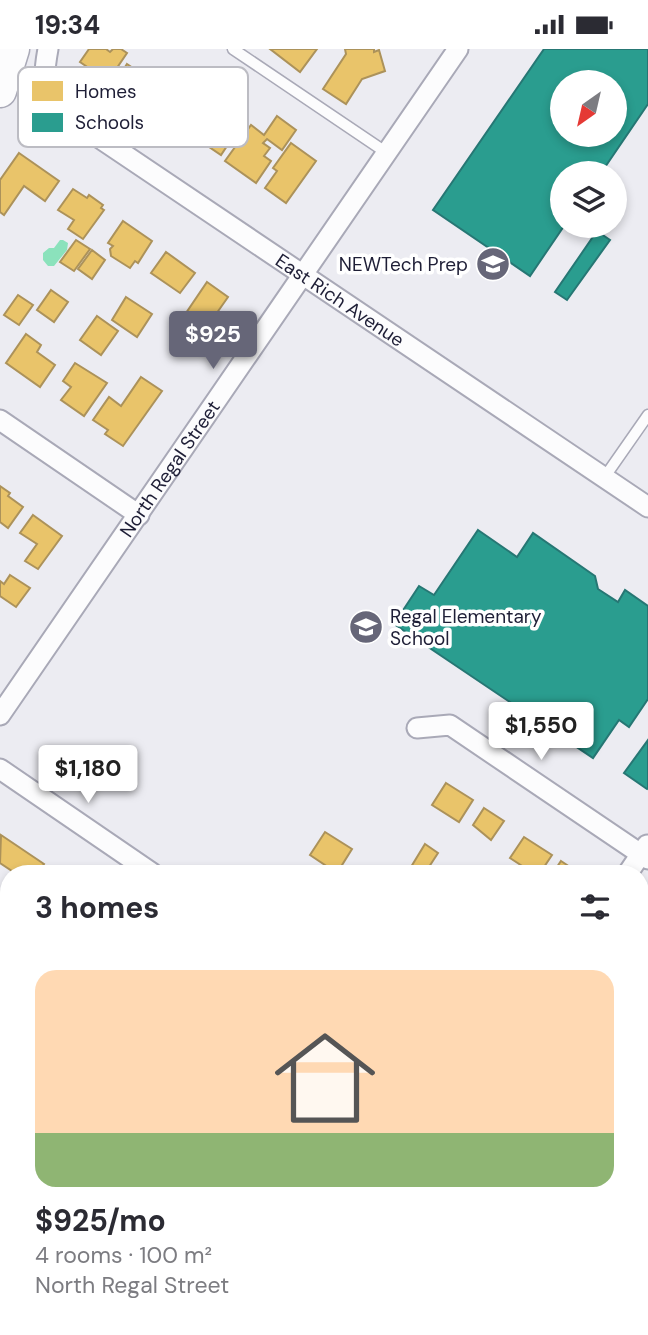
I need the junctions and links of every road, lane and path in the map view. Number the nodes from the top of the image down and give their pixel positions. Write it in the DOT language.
graph roads {
  1 [pos="13,49"];
  2 [pos="48,49"];
  3 [pos="233,49"];
  4 [pos="458,49"];
  5 [pos="46,67"];
  6 [pos="0,91"];
  7 [pos="114,147"];
  8 [pos="387,153"];
  9 [pos="304,274"];
  10 [pos="648,415"];
  11 [pos="0,420"];
  12 [pos="604,478"];
  13 [pos="648,507"];
  14 [pos="139,515"];
  15 [pos="0,715"];
  16 [pos="418,728"];
  17 [pos="0,769"];
  18 [pos="646,852"];
  19 [pos="140,865"];
  1 -- 6 [label="main road"];
  2 -- 5 [label="street, East Rich Avenue"];
  3 -- 8 [label="lane"];
  4 -- 8 [label="street, North Regal Street"];
  7 -- 9 [label="street, East Rich Avenue"];
  8 -- 9 [label="street, North Regal Street"];
  9 -- 12 [label="street, East Rich Avenue"];
  9 -- 14 [label="street, North Regal Street"];
  10 -- 12 [label="lane"];
  11 -- 14 [label="street"];
  12 -- 13 [label="street, East Rich Avenue"];
  14 -- 15 [label="street, North Regal Street"];
  16 -- 18 [label="street"];
  17 -- 19 [label="street"];
}
